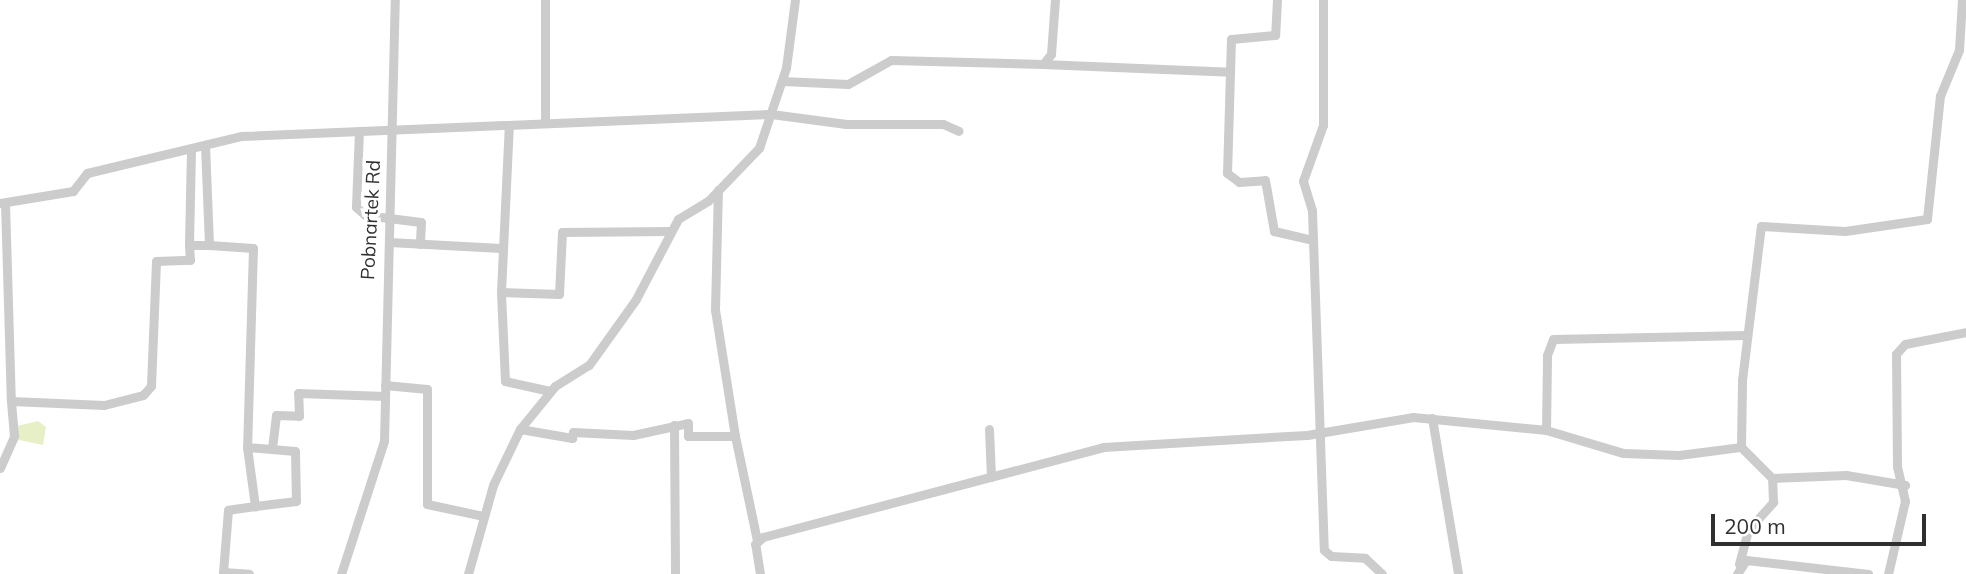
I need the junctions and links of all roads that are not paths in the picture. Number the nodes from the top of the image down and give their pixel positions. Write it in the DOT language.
graph roads {
  1 [pos="394,0"];
  2 [pos="545,0"];
  3 [pos="796,0"];
  4 [pos="1055,0"];
  5 [pos="1277,0"];
  6 [pos="1323,0"];
  7 [pos="1962,0"];
  8 [pos="1043,64"];
  9 [pos="1230,72"];
  10 [pos="782,80"];
  11 [pos="771,114"];
  12 [pos="545,122"];
  13 [pos="509,125"];
  14 [pos="391,130"];
  15 [pos="359,131"];
  16 [pos="959,131"];
  17 [pos="205,145"];
  18 [pos="191,149"];
  19 [pos="718,190"];
  20 [pos="2,203"];
  21 [pos="390,220"];
  22 [pos="671,232"];
  23 [pos="1312,240"];
  24 [pos="389,242"];
  25 [pos="420,244"];
  26 [pos="189,245"];
  27 [pos="209,245"];
  28 [pos="501,247"];
  29 [pos="501,292"];
  30 [pos="3,326"];
  31 [pos="1966,332"];
  32 [pos="1747,335"];
  33 [pos="385,391"];
  34 [pos="550,391"];
  35 [pos="11,401"];
  36 [pos="1432,418"];
  37 [pos="674,425"];
  38 [pos="520,429"];
  39 [pos="989,429"];
  40 [pos="1546,430"];
  41 [pos="1322,433"];
  42 [pos="735,436"];
  43 [pos="247,447"];
  44 [pos="1741,447"];
  45 [pos="272,448"];
  46 [pos="0,468"];
  47 [pos="991,477"];
  48 [pos="1772,478"];
  49 [pos="1905,485"];
  50 [pos="255,506"];
  51 [pos="483,516"];
  52 [pos="757,540"];
  53 [pos="1738,569"];
  54 [pos="249,574"];
  55 [pos="341,574"];
  56 [pos="468,574"];
  57 [pos="675,574"];
  58 [pos="760,574"];
  59 [pos="1382,574"];
  60 [pos="1458,574"];
  61 [pos="1868,574"];
  62 [pos="1888,574"];
  1 -- 14 [label="street, Pobnartek Rd"];
  2 -- 12 [label="street"];
  3 -- 10 [label="street"];
  4 -- 8 [label="street"];
  5 -- 9 [label="street"];
  6 -- 23 [label="street"];
  7 -- 32 [label="street"];
  8 -- 9 [label="street"];
  8 -- 10 [label="street"];
  9 -- 23 [label="street"];
  10 -- 11 [label="street"];
  11 -- 12 [label="street"];
  11 -- 16 [label="street"];
  11 -- 19 [label="street"];
  12 -- 13 [label="street"];
  13 -- 14 [label="street"];
  13 -- 28 [label="street"];
  14 -- 15 [label="street"];
  14 -- 21 [label="street, Pobnartek Rd"];
  15 -- 17 [label="street"];
  15 -- 21 [label="street"];
  17 -- 18 [label="street"];
  17 -- 27 [label="street"];
  18 -- 20 [label="street"];
  18 -- 26 [label="street"];
  19 -- 22 [label="street"];
  19 -- 42 [label="street"];
  20 -- 30 [label="street"];
  21 -- 24 [label="street, Pobnartek Rd"];
  21 -- 25 [label="street"];
  22 -- 29 [label="street"];
  22 -- 34 [label="street"];
  23 -- 41 [label="street"];
  24 -- 25 [label="street"];
  24 -- 33 [label="street, Pobnartek Rd"];
  25 -- 28 [label="street"];
  26 -- 27 [label="street"];
  26 -- 35 [label="street"];
  27 -- 43 [label="street"];
  28 -- 29 [label="street"];
  29 -- 34 [label="street"];
  30 -- 35 [label="street"];
  31 -- 49 [label="street"];
  32 -- 40 [label="street"];
  32 -- 44 [label="street"];
  33 -- 45 [label="street"];
  33 -- 51 [label="street"];
  33 -- 55 [label="street, Pobnartek Rd"];
  34 -- 38 [label="street"];
  35 -- 46 [label="street"];
  36 -- 40 [label="street"];
  36 -- 41 [label="street"];
  36 -- 60 [label="street"];
  37 -- 38 [label="street"];
  37 -- 42 [label="street"];
  37 -- 57 [label="street"];
  38 -- 51 [label="street"];
  39 -- 47 [label="street"];
  40 -- 44 [label="street"];
  41 -- 47 [label="street"];
  41 -- 59 [label="street"];
  42 -- 52 [label="street"];
  43 -- 45 [label="street"];
  43 -- 50 [label="street"];
  44 -- 48 [label="street"];
  45 -- 50 [label="street"];
  47 -- 52 [label="street"];
  48 -- 49 [label="street"];
  48 -- 53 [label="street"];
  49 -- 62 [label="street"];
  50 -- 54 [label="street"];
  51 -- 56 [label="street"];
  52 -- 58 [label="street"];
  53 -- 61 [label="street"];
}
